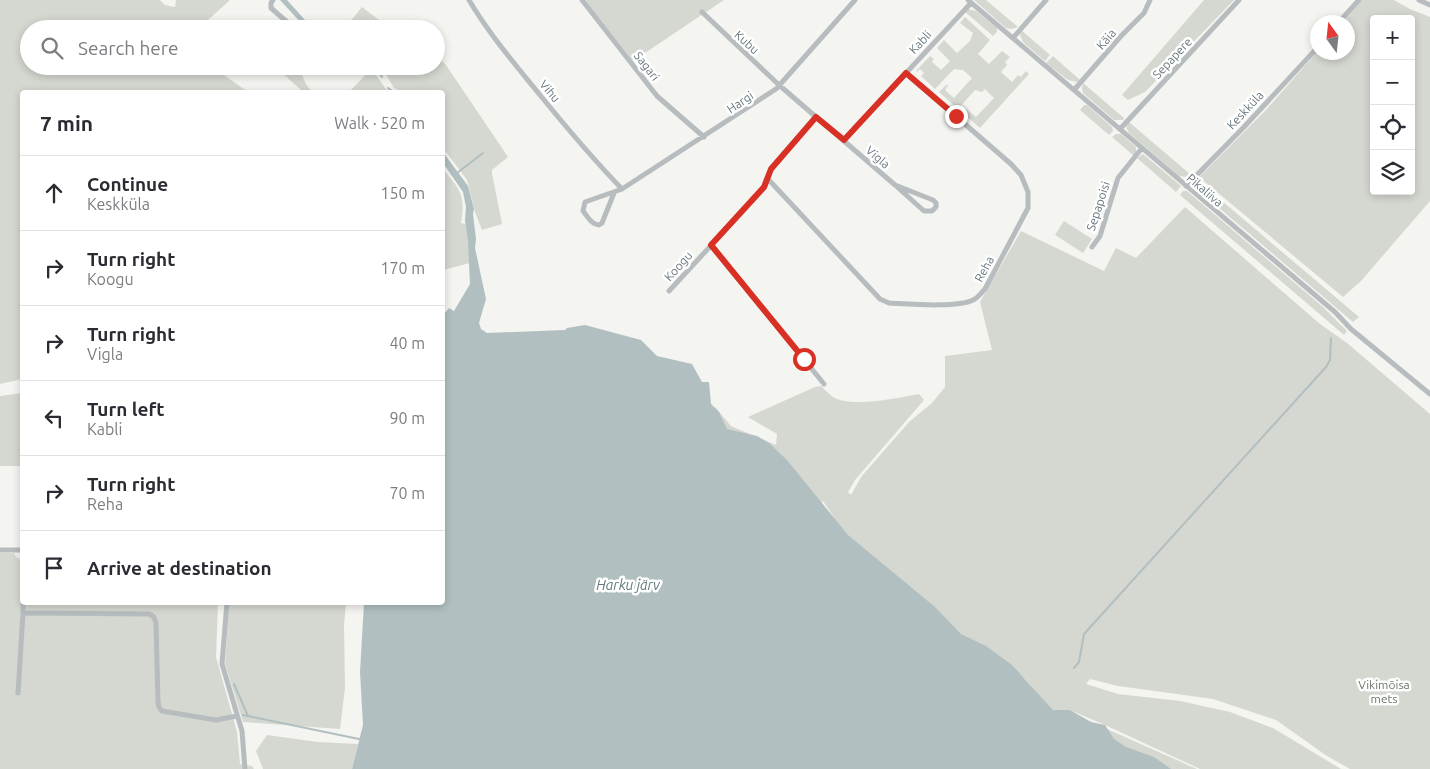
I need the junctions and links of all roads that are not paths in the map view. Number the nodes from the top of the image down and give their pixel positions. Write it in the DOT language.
graph roads {
  1 [pos="274,0"];
  2 [pos="469,0"];
  3 [pos="582,0"];
  4 [pos="854,0"];
  5 [pos="1046,0"];
  6 [pos="1150,0"];
  7 [pos="1239,0"];
  8 [pos="1358,0"];
  9 [pos="1419,0"];
  10 [pos="969,1"];
  11 [pos="1430,5"];
  12 [pos="702,12"];
  13 [pos="1345,15"];
  14 [pos="285,20"];
  15 [pos="1013,38"];
  16 [pos="1310,57"];
  17 [pos="906,73"];
  18 [pos="779,85"];
  19 [pos="1074,90"];
  20 [pos="816,117"];
  21 [pos="1120,129"];
  22 [pos="704,137"];
  23 [pos="844,140"];
  24 [pos="1142,148"];
  25 [pos="768,179"];
  26 [pos="895,185"];
  27 [pos="1186,186"];
  28 [pos="622,189"];
  29 [pos="614,193"];
  30 [pos="711,245"];
  31 [pos="1092,248"];
  32 [pos="669,291"];
  33 [pos="824,384"];
  34 [pos="1430,394"];
  35 [pos="0,550"];
  36 [pos="20,550"];
  37 [pos="24,605"];
  38 [pos="227,605"];
  39 [pos="23,614"];
  40 [pos="18,693"];
  41 [pos="237,716"];
  42 [pos="245,769"];
  1 -- 14 [label="street"];
  2 -- 28 [label="street, Vihu"];
  3 -- 22 [label="street, Sagari"];
  4 -- 18 [label="street, Hargi"];
  5 -- 15 [label="street"];
  6 -- 19 [label="street, Käia"];
  7 -- 21 [label="street, Sepapere"];
  8 -- 13 [label="street"];
  9 -- 11 [label="street"];
  10 -- 15 [label="street, Pikaliiva"];
  10 -- 17 [label="street, Kabli"];
  12 -- 18 [label="street, Kubu"];
  15 -- 19 [label="street, Pikaliiva"];
  16 -- 27 [label="street, Keskküla"];
  17 -- 23 [label="street, Kabli"];
  17 -- 25 [label="street, Reha"];
  18 -- 20 [label="street, Vigla"];
  18 -- 22 [label="street, Hargi"];
  19 -- 21 [label="street, Pikaliiva"];
  20 -- 23 [label="street, Vigla"];
  20 -- 25 [label="street, Koogu"];
  21 -- 24 [label="street, Pikaliiva"];
  22 -- 28 [label="street, Hargi"];
  23 -- 26 [label="street, Vigla"];
  24 -- 27 [label="street, Pikaliiva"];
  24 -- 31 [label="street, Sepapoisi"];
  25 -- 30 [label="street, Koogu"];
  26 -- 26 [label="street, Vigla"];
  27 -- 34 [label="street, Pikaliiva"];
  28 -- 29 [label="street, Hargi"];
  29 -- 29 [label="street, Hargi"];
  30 -- 32 [label="street, Koogu"];
  30 -- 33 [label="street"];
  35 -- 36 [label="street"];
  37 -- 39 [label="street"];
  38 -- 41 [label="street"];
  39 -- 40 [label="street"];
  39 -- 41 [label="street"];
  41 -- 42 [label="street"];
}
